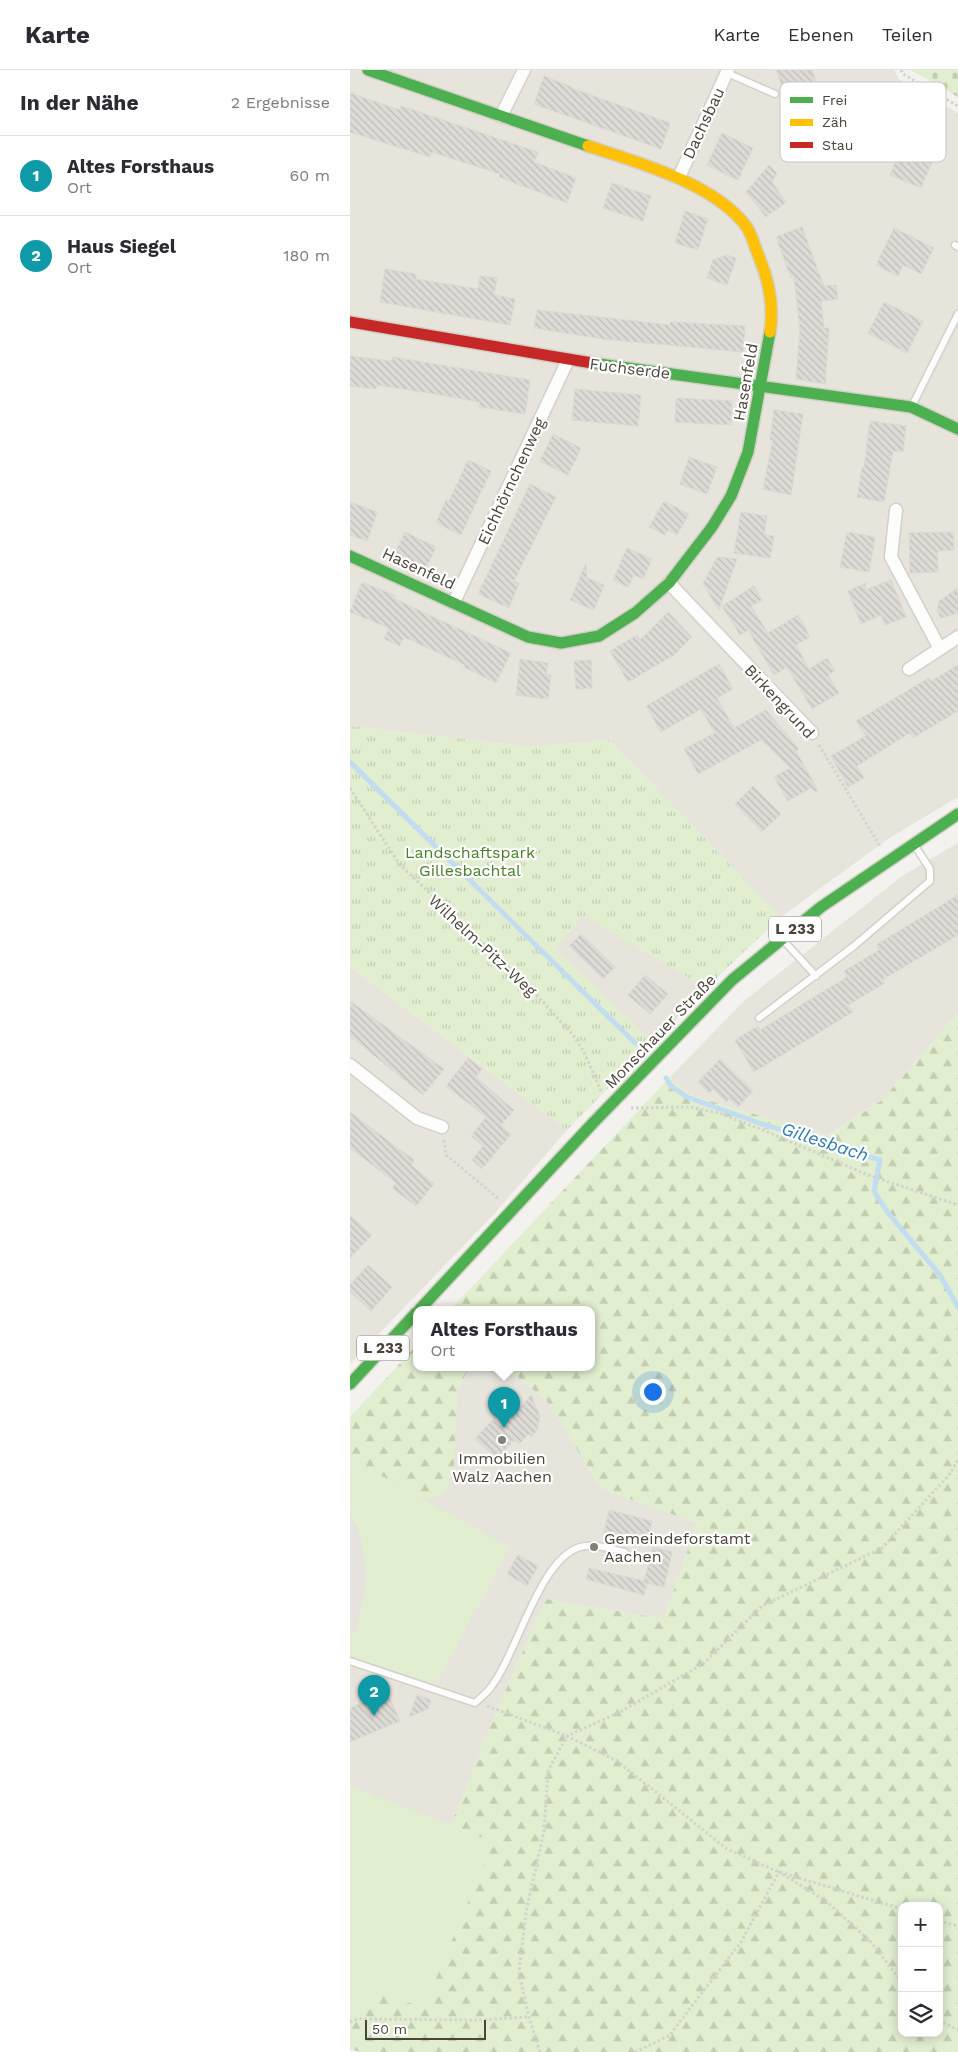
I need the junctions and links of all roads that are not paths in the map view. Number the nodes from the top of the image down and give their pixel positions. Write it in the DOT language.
graph roads {
  1 [pos="368,70"];
  2 [pos="524,70"];
  3 [pos="727,72"];
  4 [pos="775,94"];
  5 [pos="501,116"];
  6 [pos="679,177"];
  7 [pos="958,314"];
  8 [pos="350,322"];
  9 [pos="568,360"];
  10 [pos="762,385"];
  11 [pos="911,407"];
  12 [pos="958,429"];
  13 [pos="896,510"];
  14 [pos="350,556"];
  15 [pos="669,583"];
  16 [pos="454,602"];
  17 [pos="958,637"];
  18 [pos="940,649"];
  19 [pos="909,669"];
  20 [pos="812,733"];
  21 [pos="958,814"];
  22 [pos="914,843"];
  23 [pos="782,939"];
  24 [pos="816,976"];
  25 [pos="759,1018"];
  26 [pos="350,1065"];
  27 [pos="442,1127"];
  28 [pos="423,1306"];
  29 [pos="413,1316"];
  30 [pos="350,1384"];
  31 [pos="625,1552"];
  32 [pos="350,1661"];
  1 -- 5 [label="street, Hasenfeld"];
  2 -- 5 [label="street"];
  3 -- 4 [label="lane"];
  3 -- 6 [label="street, Dachsbau"];
  5 -- 6 [label="street, Hasenfeld"];
  6 -- 10 [label="street, Hasenfeld"];
  7 -- 11 [label="lane"];
  8 -- 9 [label="street, Fuchserde"];
  9 -- 10 [label="street, Fuchserde"];
  9 -- 16 [label="street, Eichhörnchenweg"];
  10 -- 11 [label="street, Fuchserde"];
  10 -- 15 [label="street, Hasenfeld"];
  11 -- 12 [label="street, Fuchserde"];
  13 -- 18 [label="street"];
  14 -- 16 [label="street, Hasenfeld"];
  15 -- 16 [label="street, Hasenfeld"];
  15 -- 20 [label="street, Birkengrund"];
  17 -- 18 [label="street"];
  18 -- 19 [label="street"];
  21 -- 22 [label="street, Monschauer Straße / L 233"];
  22 -- 23 [label="street, Monschauer Straße / L 233"];
  22 -- 24 [label="lane"];
  23 -- 24 [label="lane"];
  23 -- 28 [label="street, Monschauer Straße / L 233"];
  24 -- 25 [label="lane"];
  26 -- 27 [label="street"];
  29 -- 30 [label="street, L 233"];
  31 -- 32 [label="lane"];
}
